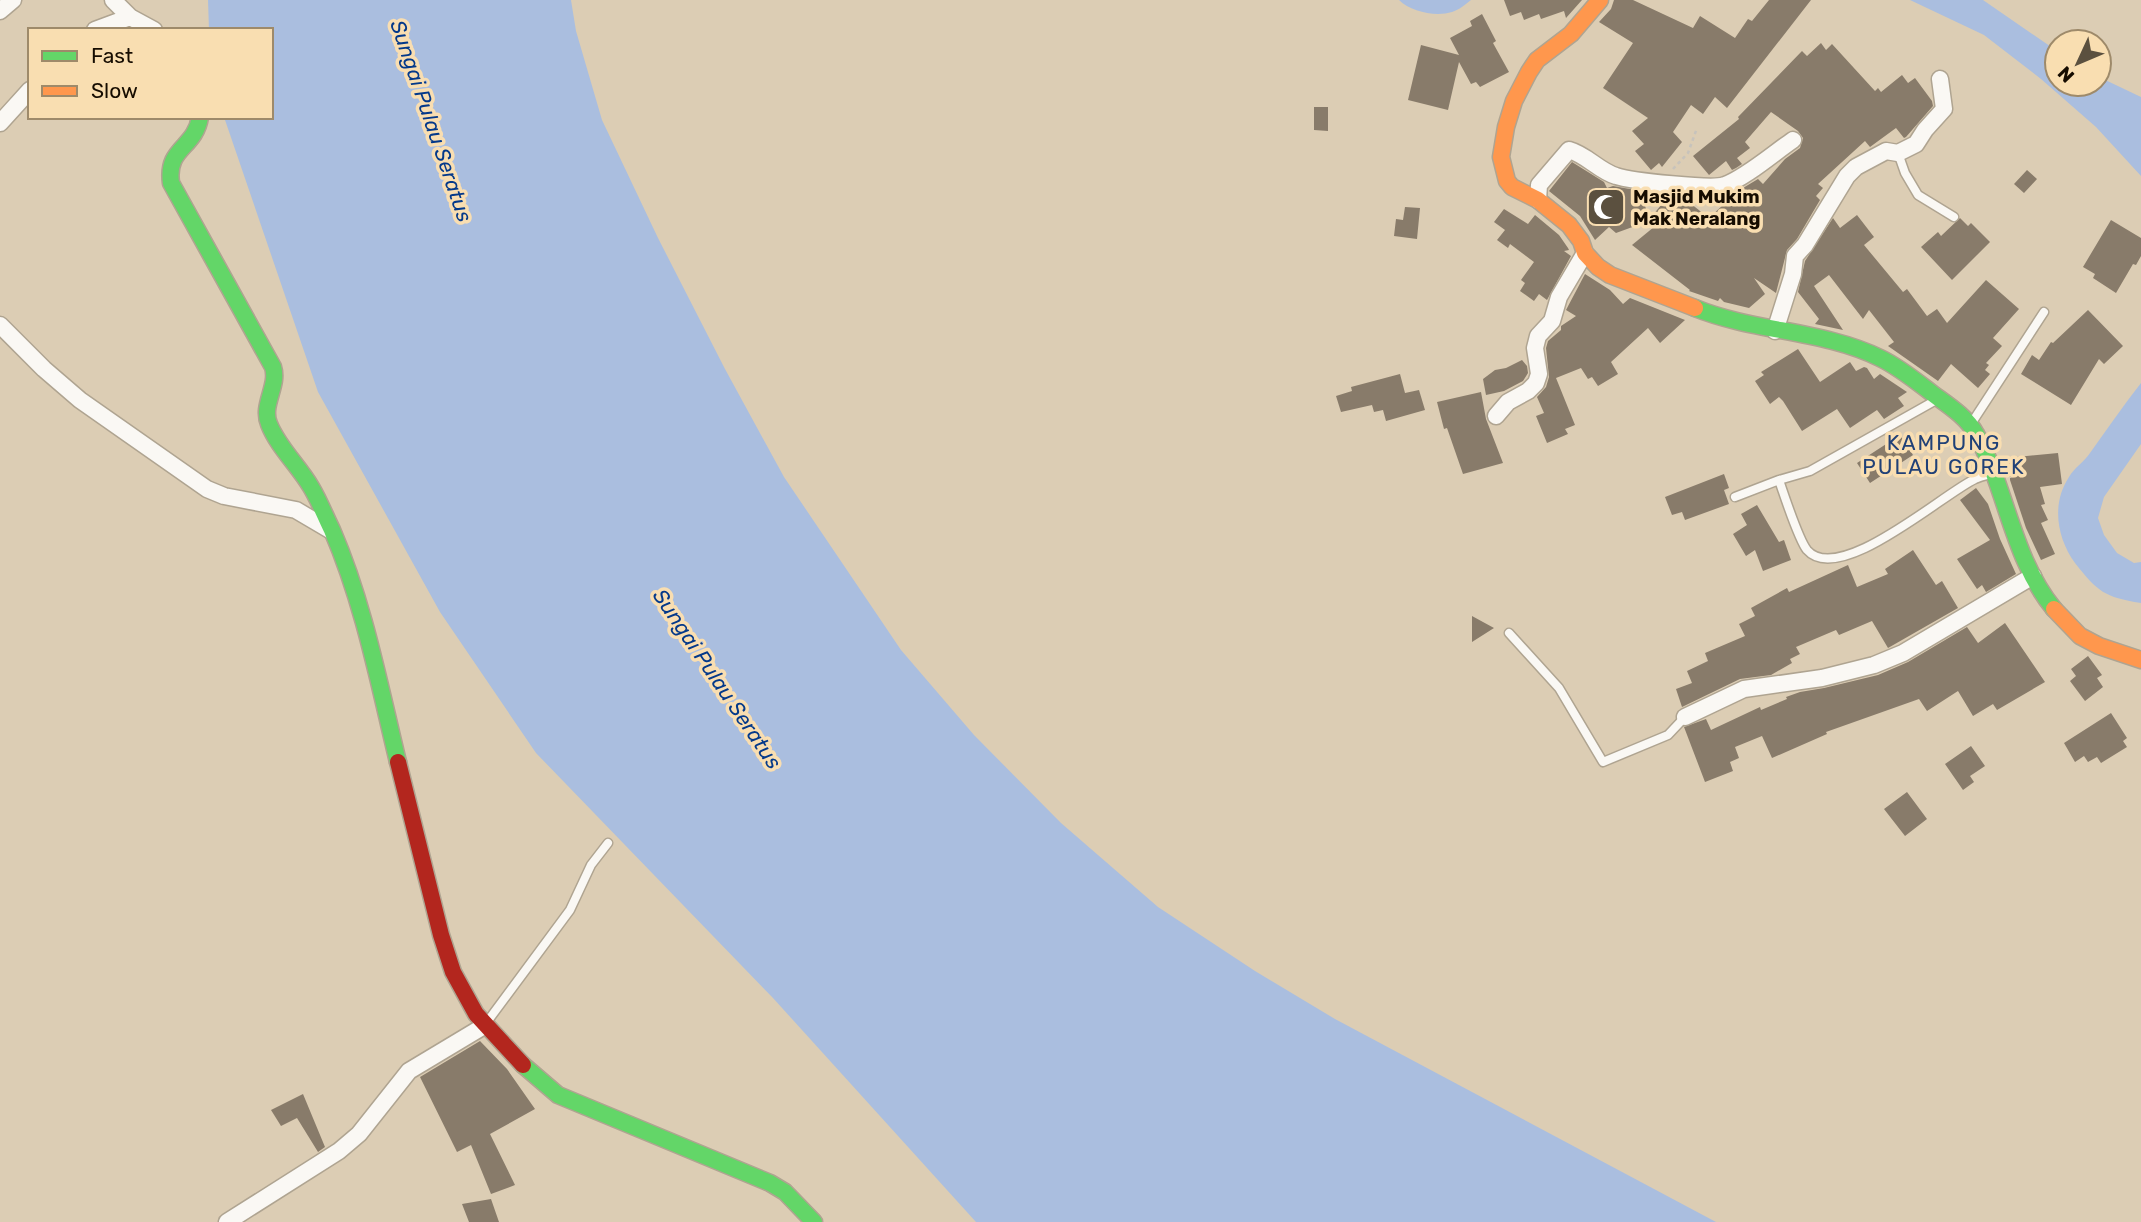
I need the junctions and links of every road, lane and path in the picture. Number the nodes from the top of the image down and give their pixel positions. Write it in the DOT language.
graph roads {
  1 [pos="13,0"];
  2 [pos="113,0"];
  3 [pos="1600,0"];
  4 [pos="0,11"];
  5 [pos="130,17"];
  6 [pos="100,28"];
  7 [pos="150,28"];
  8 [pos="1940,79"];
  9 [pos="28,92"];
  10 [pos="200,119"];
  11 [pos="0,124"];
  12 [pos="1697,128"];
  13 [pos="1793,141"];
  14 [pos="1898,153"];
  15 [pos="1653,181"];
  16 [pos="1538,200"];
  17 [pos="1954,217"];
  18 [pos="1586,253"];
  19 [pos="2044,312"];
  20 [pos="0,325"];
  21 [pos="1775,331"];
  22 [pos="1939,399"];
  23 [pos="1496,415"];
  24 [pos="1970,425"];
  25 [pos="2017,470"];
  26 [pos="1993,474"];
  27 [pos="1779,480"];
  28 [pos="1735,497"];
  29 [pos="332,531"];
  30 [pos="2033,576"];
  31 [pos="1509,634"];
  32 [pos="2141,660"];
  33 [pos="1685,717"];
  34 [pos="608,843"];
  35 [pos="484,1026"];
  36 [pos="227,1222"];
  37 [pos="814,1222"];
  1 -- 4 [label="street"];
  2 -- 5 [label="street"];
  3 -- 16 [label="street"];
  5 -- 6 [label="street"];
  5 -- 7 [label="street"];
  8 -- 14 [label="street"];
  9 -- 11 [label="street"];
  10 -- 29 [label="street"];
  12 -- 15 [label="path"];
  13 -- 15 [label="street"];
  14 -- 17 [label="lane"];
  14 -- 21 [label="street"];
  15 -- 16 [label="street"];
  16 -- 18 [label="street"];
  18 -- 21 [label="street"];
  18 -- 23 [label="street"];
  19 -- 24 [label="lane"];
  20 -- 29 [label="street"];
  21 -- 22 [label="street"];
  22 -- 24 [label="street"];
  22 -- 27 [label="lane"];
  24 -- 26 [label="street"];
  25 -- 26 [label="lane"];
  26 -- 27 [label="lane"];
  26 -- 30 [label="street"];
  27 -- 28 [label="lane"];
  29 -- 35 [label="street"];
  30 -- 32 [label="street"];
  30 -- 33 [label="street"];
  31 -- 33 [label="lane"];
  34 -- 35 [label="lane"];
  35 -- 36 [label="street"];
  35 -- 37 [label="street"];
}
